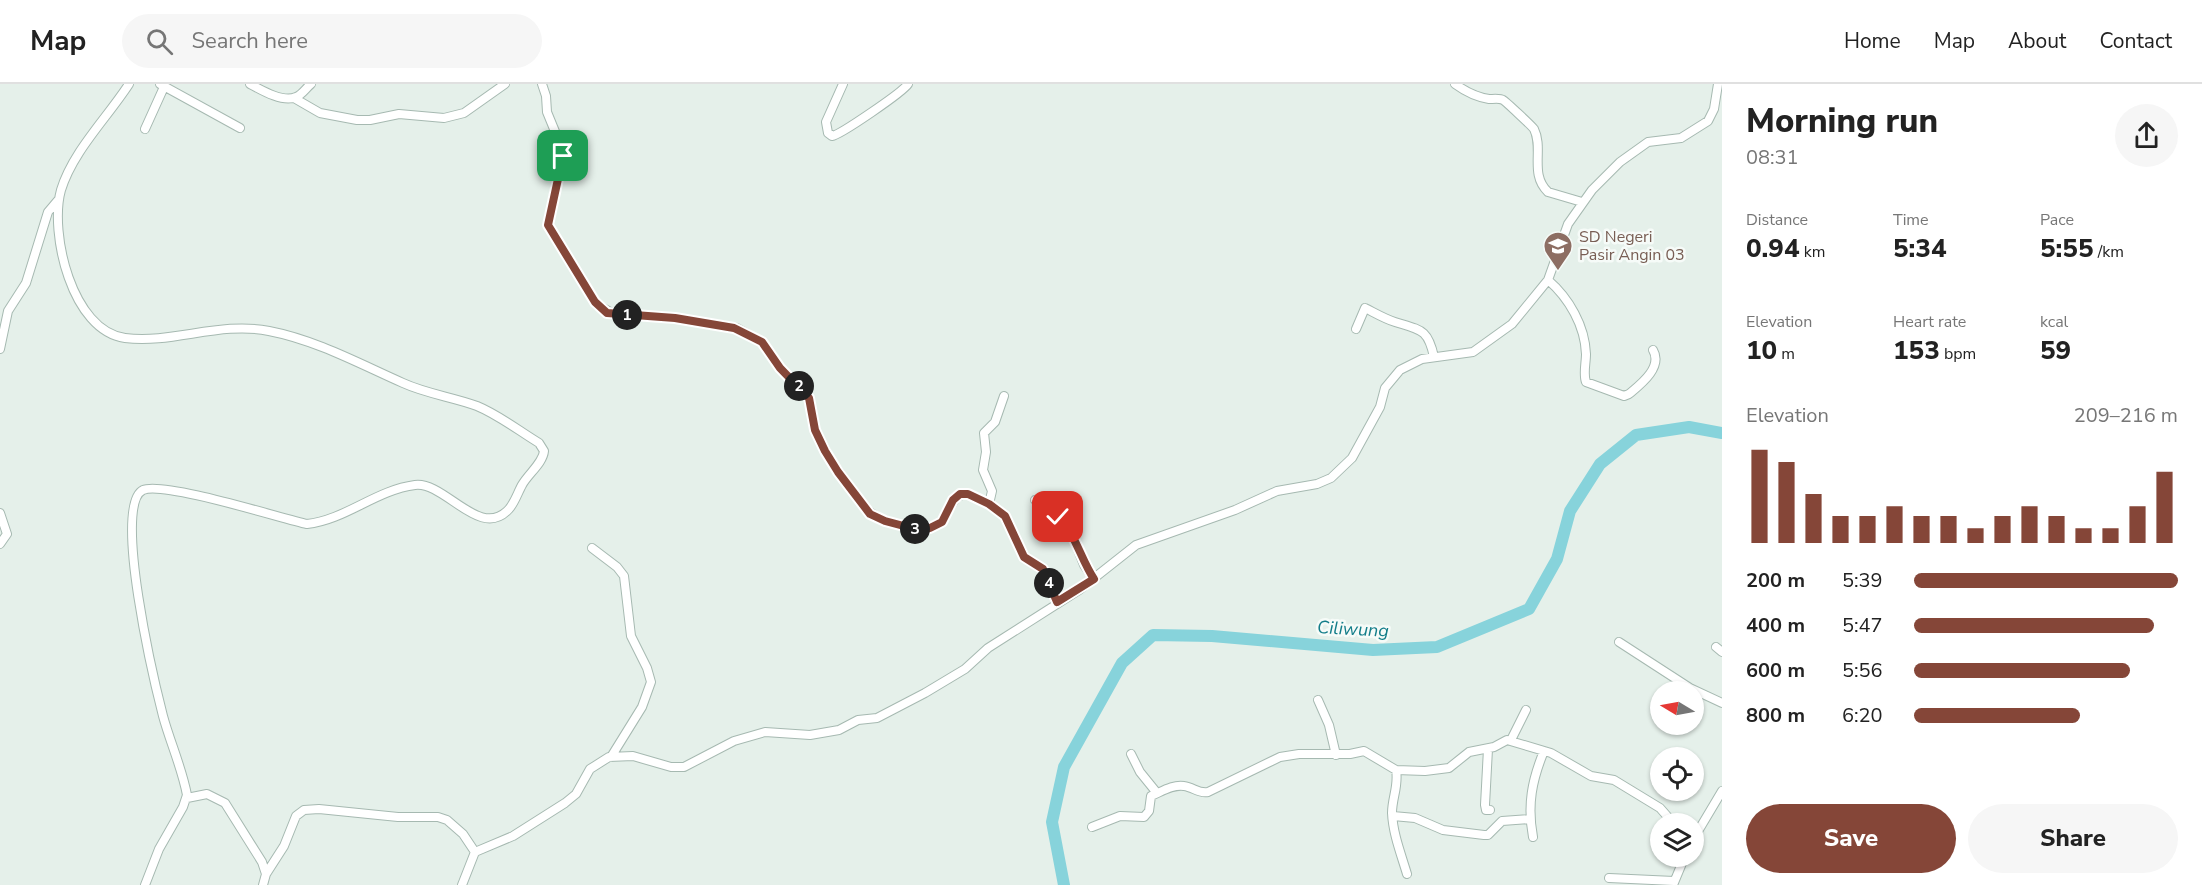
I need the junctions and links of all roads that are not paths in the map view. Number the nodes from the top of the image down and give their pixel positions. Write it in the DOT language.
graph roads {
  1 [pos="129,84"];
  2 [pos="250,84"];
  3 [pos="311,84"];
  4 [pos="505,84"];
  5 [pos="542,84"];
  6 [pos="843,84"];
  7 [pos="908,84"];
  8 [pos="1455,84"];
  9 [pos="1718,84"];
  10 [pos="162,86"];
  11 [pos="294,98"];
  12 [pos="240,128"];
  13 [pos="145,129"];
  14 [pos="61,189"];
  15 [pos="1582,202"];
  16 [pos="1548,280"];
  17 [pos="1356,329"];
  18 [pos="0,348"];
  19 [pos="1653,350"];
  20 [pos="1434,357"];
  21 [pos="1004,396"];
  22 [pos="1035,500"];
  23 [pos="989,504"];
  24 [pos="0,513"];
  25 [pos="0,544"];
  26 [pos="592,548"];
  27 [pos="1094,579"];
  28 [pos="1057,602"];
  29 [pos="1619,642"];
  30 [pos="1318,700"];
  31 [pos="1722,703"];
  32 [pos="1526,710"];
  33 [pos="1511,740"];
  34 [pos="1488,749"];
  35 [pos="1544,751"];
  36 [pos="1131,754"];
  37 [pos="1336,755"];
  38 [pos="611,757"];
  39 [pos="1396,770"];
  40 [pos="1722,791"];
  41 [pos="1157,793"];
  42 [pos="187,798"];
  43 [pos="1490,810"];
  44 [pos="1664,813"];
  45 [pos="1393,816"];
  46 [pos="1530,819"];
  47 [pos="1704,821"];
  48 [pos="1092,827"];
  49 [pos="1533,837"];
  50 [pos="475,852"];
  51 [pos="1680,867"];
  52 [pos="266,874"];
  53 [pos="1407,874"];
  54 [pos="1609,878"];
  55 [pos="1673,883"];
  56 [pos="145,885"];
  57 [pos="263,885"];
  58 [pos="462,885"];
  1 -- 14 [label="street"];
  2 -- 11 [label="street"];
  3 -- 11 [label="street"];
  4 -- 11 [label="street"];
  5 -- 23 [label="street"];
  6 -- 7 [label="street"];
  8 -- 15 [label="street"];
  9 -- 15 [label="street"];
  10 -- 12 [label="street"];
  10 -- 13 [label="street"];
  14 -- 18 [label="street"];
  14 -- 42 [label="street"];
  15 -- 16 [label="street"];
  16 -- 19 [label="street"];
  16 -- 20 [label="street"];
  17 -- 20 [label="street"];
  20 -- 27 [label="street"];
  21 -- 23 [label="street"];
  22 -- 27 [label="street"];
  23 -- 28 [label="street"];
  24 -- 25 [label="street"];
  26 -- 38 [label="street"];
  27 -- 28 [label="street"];
  28 -- 38 [label="street"];
  29 -- 31 [label="street"];
  30 -- 37 [label="street"];
  32 -- 33 [label="street"];
  33 -- 34 [label="street"];
  33 -- 35 [label="street"];
  34 -- 39 [label="street"];
  34 -- 43 [label="street"];
  35 -- 44 [label="street"];
  35 -- 46 [label="street"];
  36 -- 41 [label="street"];
  37 -- 39 [label="street"];
  37 -- 41 [label="street"];
  38 -- 50 [label="street"];
  39 -- 45 [label="street"];
  40 -- 47 [label="street"];
  41 -- 48 [label="street"];
  42 -- 52 [label="street"];
  42 -- 56 [label="street"];
  45 -- 46 [label="street"];
  45 -- 53 [label="street"];
  46 -- 49 [label="street"];
  50 -- 52 [label="street"];
  50 -- 58 [label="street"];
  51 -- 55 [label="street"];
  52 -- 57 [label="street"];
  54 -- 55 [label="street"];
}
